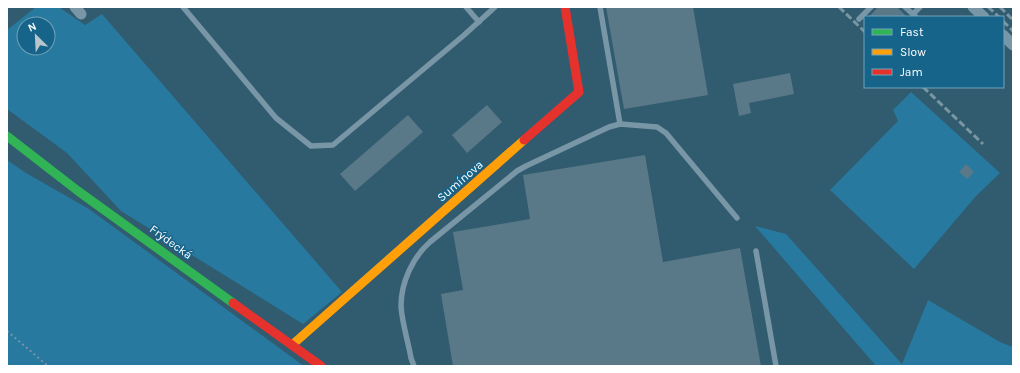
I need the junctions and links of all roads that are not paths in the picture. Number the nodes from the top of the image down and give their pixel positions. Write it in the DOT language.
graph roads {
  1 [pos="183,7"];
  2 [pos="466,7"];
  3 [pos="495,7"];
  4 [pos="565,7"];
  5 [pos="600,7"];
  6 [pos="871,7"];
  7 [pos="905,7"];
  8 [pos="920,7"];
  9 [pos="973,7"];
  10 [pos="915,16"];
  11 [pos="983,16"];
  12 [pos="859,19"];
  13 [pos="479,22"];
  14 [pos="1004,36"];
  15 [pos="1013,45"];
  16 [pos="620,124"];
  17 [pos="7,136"];
  18 [pos="737,218"];
  19 [pos="756,251"];
  20 [pos="292,345"];
  21 [pos="321,366"];
  22 [pos="414,366"];
  23 [pos="776,366"];
  1 -- 13 [label="lane"];
  2 -- 13 [label="lane"];
  3 -- 13 [label="lane"];
  4 -- 20 [label="street, Sumínova"];
  5 -- 16 [label="lane"];
  6 -- 12 [label="lane"];
  7 -- 10 [label="lane"];
  8 -- 10 [label="lane"];
  9 -- 11 [label="street"];
  14 -- 15 [label="street"];
  16 -- 18 [label="lane"];
  16 -- 22 [label="lane"];
  17 -- 20 [label="street, Frýdecká"];
  19 -- 23 [label="lane"];
  20 -- 21 [label="street, Frýdecká"];
}
